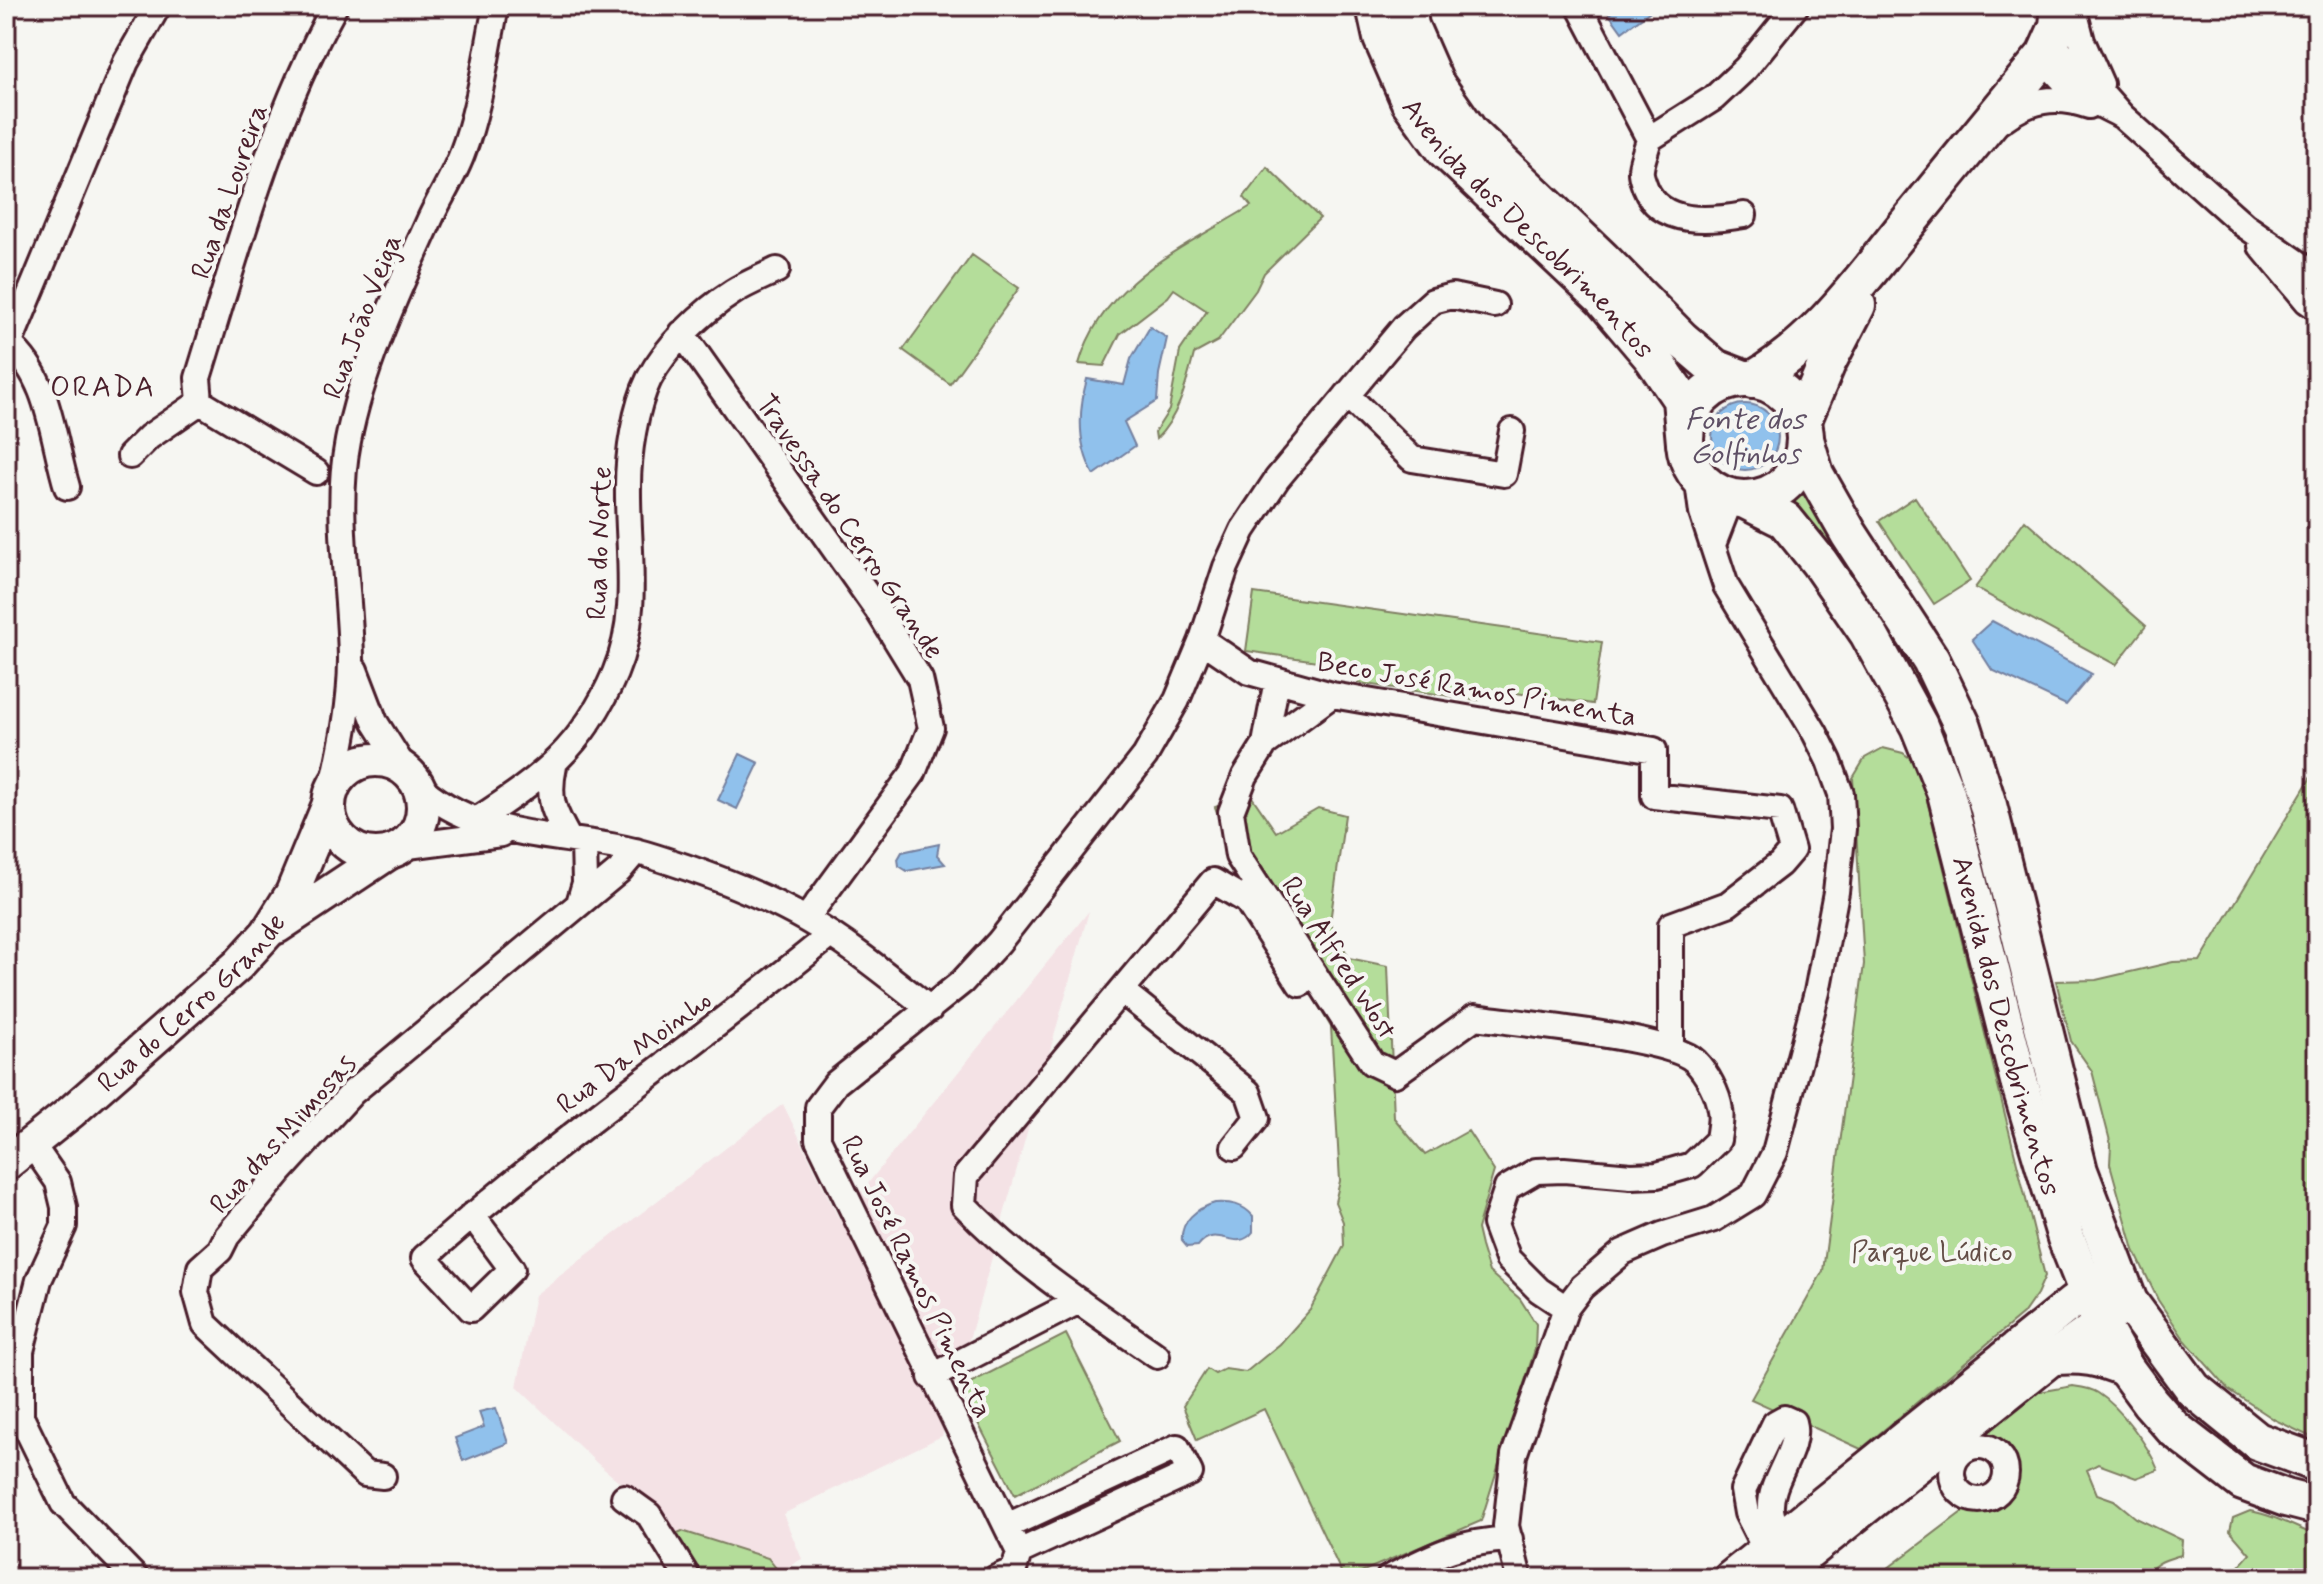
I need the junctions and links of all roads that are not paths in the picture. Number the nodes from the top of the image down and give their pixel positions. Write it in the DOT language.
graph roads {
  1 [pos="158,6"];
  2 [pos="335,6"];
  3 [pos="496,6"];
  4 [pos="1375,6"];
  5 [pos="1407,6"];
  6 [pos="1579,6"];
  7 [pos="1796,6"];
  8 [pos="2060,6"];
  9 [pos="2073,6"];
  10 [pos="2045,55"];
  11 [pos="2122,116"];
  12 [pos="1978,137"];
  13 [pos="1649,139"];
  14 [pos="1744,215"];
  15 [pos="2244,225"];
  16 [pos="1888,247"];
  17 [pos="777,270"];
  18 [pos="2317,276"];
  19 [pos="1495,305"];
  20 [pos="2317,308"];
  21 [pos="682,333"];
  22 [pos="8,348"];
  23 [pos="1749,380"];
  24 [pos="1347,395"];
  25 [pos="200,402"];
  26 [pos="1804,430"];
  27 [pos="1512,431"];
  28 [pos="130,456"];
  29 [pos="1691,459"];
  30 [pos="316,472"];
  31 [pos="67,487"];
  32 [pos="1737,498"];
  33 [pos="1714,542"];
  34 [pos="1202,640"];
  35 [pos="351,658"];
  36 [pos="1277,680"];
  37 [pos="1332,695"];
  38 [pos="1265,744"];
  39 [pos="554,766"];
  40 [pos="411,776"];
  41 [pos="331,798"];
  42 [pos="475,821"];
  43 [pos="521,833"];
  44 [pos="577,840"];
  45 [pos="395,850"];
  46 [pos="636,851"];
  47 [pos="580,900"];
  48 [pos="806,919"];
  49 [pos="267,933"];
  50 [pos="830,935"];
  51 [pos="1300,984"];
  52 [pos="1122,991"];
  53 [pos="930,1009"];
  54 [pos="1671,1049"];
  55 [pos="31,1143"];
  56 [pos="1234,1147"];
  57 [pos="6,1164"];
  58 [pos="472,1215"];
  59 [pos="2116,1269"];
  60 [pos="2086,1289"];
  61 [pos="1079,1301"];
  62 [pos="2129,1302"];
  63 [pos="1566,1308"];
  64 [pos="2100,1323"];
  65 [pos="1157,1356"];
  66 [pos="2055,1356"];
  67 [pos="2125,1368"];
  68 [pos="931,1377"];
  69 [pos="2317,1463"];
  70 [pos="383,1476"];
  71 [pos="624,1497"];
  72 [pos="2317,1506"];
  73 [pos="1007,1526"];
  74 [pos="1510,1539"];
  75 [pos="1019,1552"];
  76 [pos="1777,1557"];
  77 [pos="136,1578"];
  78 [pos="688,1578"];
  79 [pos="996,1578"];
  80 [pos="1389,1578"];
  81 [pos="1519,1578"];
  1 -- 22 [label="street"];
  2 -- 25 [label="street, Rua da Loureira"];
  3 -- 35 [label="street, Rua João Veiga"];
  4 -- 29 [label="main road, Avenida dos Descobrimentos"];
  5 -- 23 [label="main road, Avenida dos Descobrimentos"];
  6 -- 13 [label="street"];
  7 -- 13 [label="street"];
  8 -- 10 [label="main road"];
  9 -- 11 [label="street"];
  10 -- 11 [label="street"];
  10 -- 12 [label="main road"];
  11 -- 12 [label="street"];
  11 -- 15 [label="street"];
  12 -- 16 [label="main road"];
  13 -- 14 [label="street"];
  15 -- 18 [label="street"];
  15 -- 20 [label="street"];
  16 -- 23 [label="main road"];
  16 -- 26 [label="main road"];
  17 -- 21 [label="street, Rua do Norte"];
  19 -- 24 [label="street, Rua José Ramos Pimenta"];
  21 -- 39 [label="street, Rua do Norte"];
  21 -- 48 [label="street, Travessa do Cerro Grande"];
  22 -- 31 [label="street"];
  23 -- 26 [label="main road"];
  23 -- 29 [label="main road"];
  24 -- 27 [label="street"];
  24 -- 34 [label="street, Rua José Ramos Pimenta"];
  25 -- 28 [label="street"];
  25 -- 30 [label="street"];
  26 -- 32 [label="main road"];
  26 -- 59 [label="main road, Avenida dos Descobrimentos"];
  29 -- 32 [label="main road"];
  29 -- 33 [label="street"];
  32 -- 33 [label="street"];
  32 -- 60 [label="main road, Avenida dos Descobrimentos"];
  33 -- 63 [label="street"];
  34 -- 36 [label="street, Beco José Ramos Pimenta"];
  34 -- 53 [label="street, Rua José Ramos Pimenta"];
  35 -- 40 [label="street"];
  35 -- 41 [label="street"];
  36 -- 37 [label="street, Beco José Ramos Pimenta"];
  36 -- 38 [label="street"];
  37 -- 38 [label="street, Rua Alfred Wost"];
  37 -- 54 [label="street, Beco José Ramos Pimenta"];
  38 -- 54 [label="street, Rua Alfred Wost"];
  39 -- 42 [label="street, Rua do Norte"];
  39 -- 44 [label="street"];
  40 -- 41 [label="street"];
  40 -- 42 [label="street"];
  40 -- 45 [label="street"];
  41 -- 45 [label="street"];
  41 -- 49 [label="street, Rua do Cerro Grande"];
  42 -- 43 [label="street"];
  43 -- 44 [label="street"];
  43 -- 45 [label="street"];
  44 -- 46 [label="street"];
  44 -- 47 [label="street"];
  45 -- 49 [label="street"];
  46 -- 47 [label="street, Rua das Mimosas"];
  46 -- 48 [label="street"];
  47 -- 70 [label="street, Rua das Mimosas"];
  48 -- 50 [label="street"];
  49 -- 55 [label="street, Rua do Cerro Grande"];
  50 -- 53 [label="street"];
  50 -- 58 [label="street, Rua Da Moinho"];
  51 -- 52 [label="street"];
  52 -- 56 [label="street"];
  52 -- 61 [label="street"];
  53 -- 68 [label="street, Rua José Ramos Pimenta"];
  54 -- 63 [label="street, Rua Alfred Wost"];
  55 -- 57 [label="street, Rua do Cerro Grande"];
  55 -- 77 [label="street"];
  59 -- 60 [label="street"];
  59 -- 62 [label="main road, Avenida dos Descobrimentos"];
  60 -- 64 [label="main road, Avenida dos Descobrimentos"];
  60 -- 76 [label="street"];
  61 -- 65 [label="street"];
  61 -- 68 [label="street"];
  62 -- 64 [label="street"];
  62 -- 69 [label="main road, Avenida dos Descobrimentos"];
  63 -- 74 [label="street"];
  64 -- 66 [label="street"];
  64 -- 67 [label="main road, Avenida dos Descobrimentos"];
  66 -- 67 [label="main road"];
  66 -- 76 [label="street"];
  67 -- 72 [label="main road, Avenida dos Descobrimentos"];
  68 -- 73 [label="street, Rua José Ramos Pimenta"];
  71 -- 78 [label="street"];
  73 -- 75 [label="street, Rua José Ramos Pimenta"];
  73 -- 75 [label="street"];
  74 -- 80 [label="street"];
  74 -- 81 [label="street"];
  75 -- 79 [label="street"];
}
